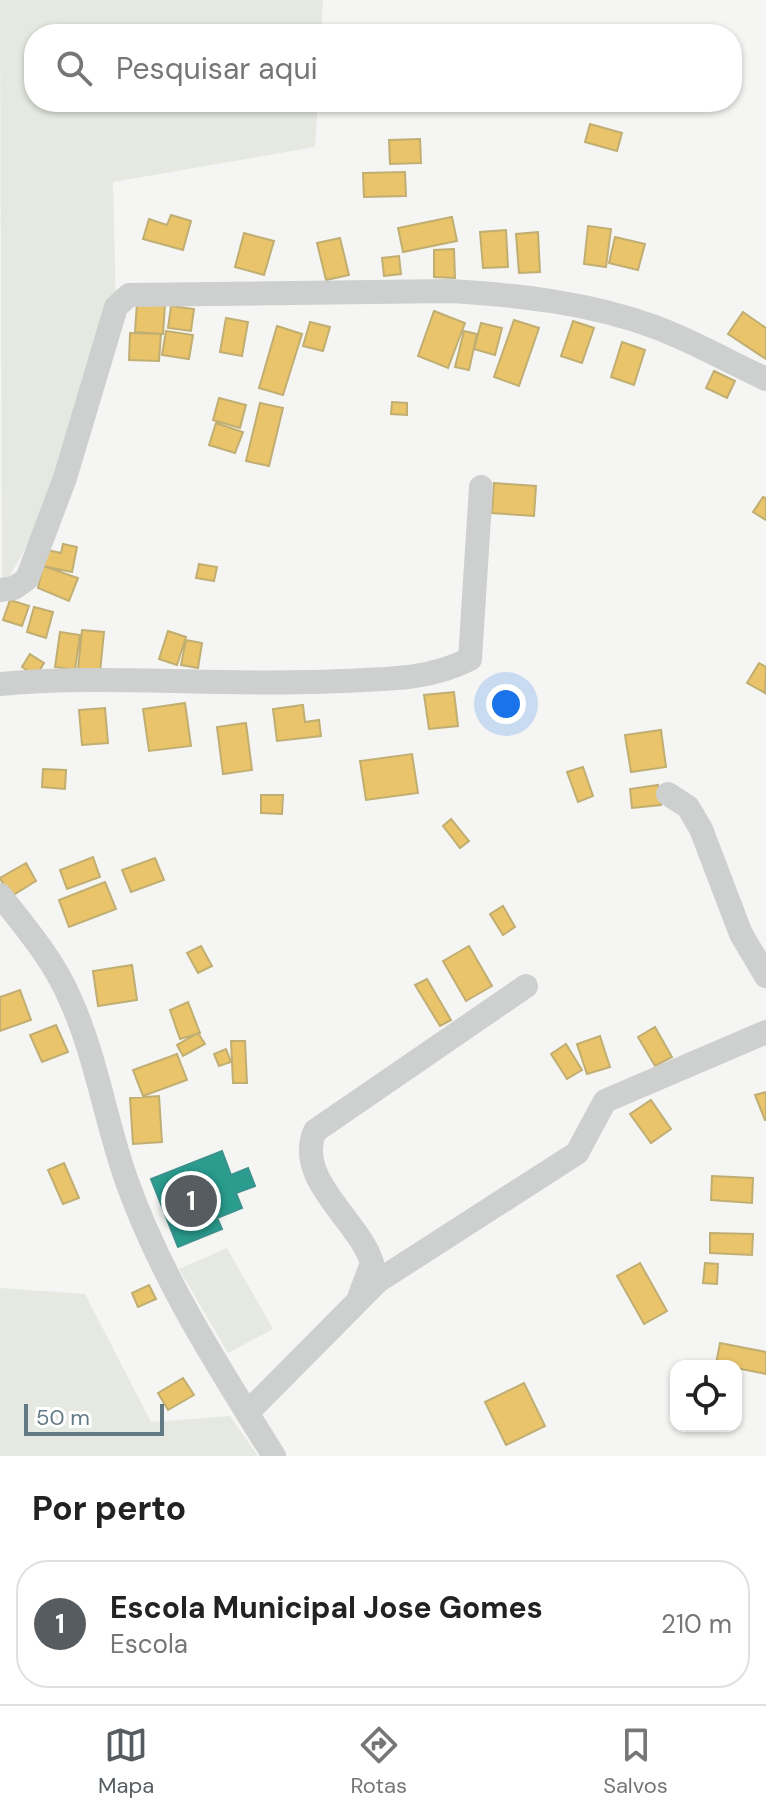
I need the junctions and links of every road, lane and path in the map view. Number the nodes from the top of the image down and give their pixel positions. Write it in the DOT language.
graph roads {
  1 [pos="766,379"];
  2 [pos="481,487"];
  3 [pos="0,590"];
  4 [pos="0,684"];
  5 [pos="668,794"];
  6 [pos="0,895"];
  7 [pos="766,976"];
  8 [pos="526,986"];
  9 [pos="766,1032"];
  10 [pos="359,1297"];
  11 [pos="247,1413"];
  12 [pos="274,1456"];
  1 -- 3 [label="street"];
  2 -- 4 [label="street"];
  5 -- 7 [label="street"];
  6 -- 11 [label="street"];
  8 -- 10 [label="street"];
  9 -- 10 [label="street"];
  10 -- 11 [label="street"];
  11 -- 12 [label="street"];
}
